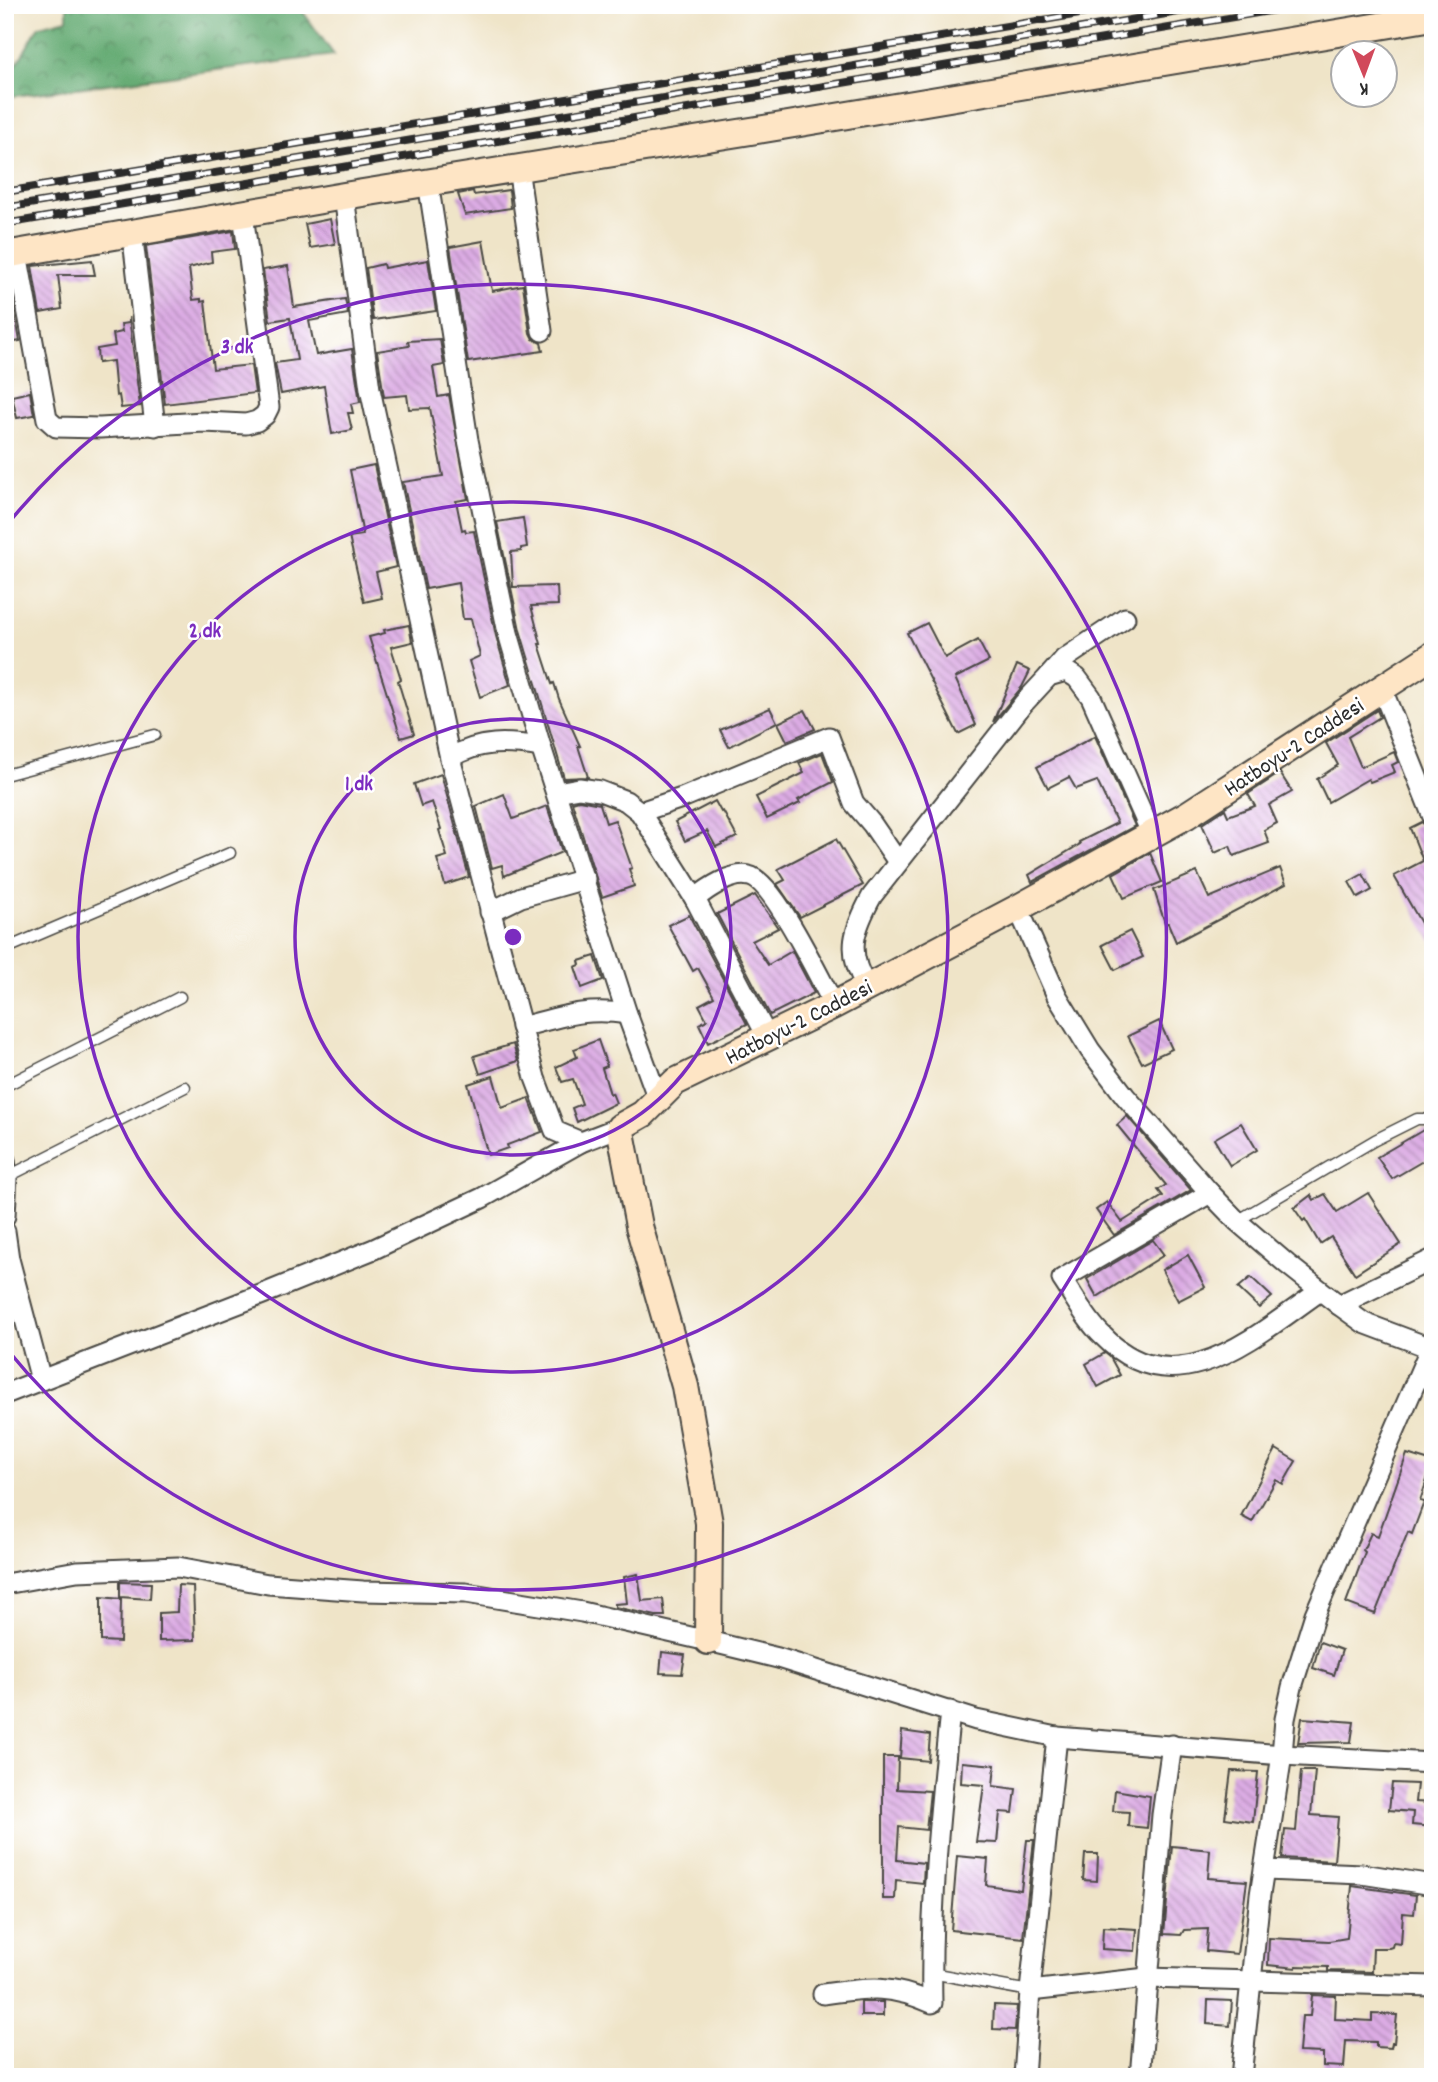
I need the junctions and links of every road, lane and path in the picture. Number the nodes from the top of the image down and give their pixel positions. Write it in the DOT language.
graph roads {
  1 [pos="1433,17"];
  2 [pos="518,168"];
  3 [pos="428,182"];
  4 [pos="344,196"];
  5 [pos="243,214"];
  6 [pos="132,231"];
  7 [pos="11,254"];
  8 [pos="542,331"];
  9 [pos="155,426"];
  10 [pos="1125,618"];
  11 [pos="1433,655"];
  12 [pos="1049,676"];
  13 [pos="1382,689"];
  14 [pos="155,736"];
  15 [pos="541,747"];
  16 [pos="450,758"];
  17 [pos="5,775"];
  18 [pos="557,793"];
  19 [pos="640,812"];
  20 [pos="1433,817"];
  21 [pos="1152,835"];
  22 [pos="230,853"];
  23 [pos="898,862"];
  24 [pos="585,879"];
  25 [pos="695,899"];
  26 [pos="1018,908"];
  27 [pos="490,912"];
  28 [pos="5,949"];
  29 [pos="867,987"];
  30 [pos="180,997"];
  31 [pos="834,1005"];
  32 [pos="628,1014"];
  33 [pos="521,1027"];
  34 [pos="768,1038"];
  35 [pos="5,1086"];
  36 [pos="185,1087"];
  37 [pos="658,1099"];
  38 [pos="1433,1119"];
  39 [pos="620,1127"];
  40 [pos="581,1142"];
  41 [pos="6,1169"];
  42 [pos="1210,1193"];
  43 [pos="5,1216"];
  44 [pos="1237,1221"];
  45 [pos="5,1231"];
  46 [pos="1433,1259"];
  47 [pos="1320,1292"];
  48 [pos="1339,1305"];
  49 [pos="1431,1349"];
  50 [pos="41,1380"];
  51 [pos="5,1394"];
  52 [pos="5,1584"];
  53 [pos="708,1641"];
  54 [pos="950,1712"];
  55 [pos="1057,1737"];
  56 [pos="1172,1745"];
  57 [pos="1282,1755"];
  58 [pos="1433,1763"];
  59 [pos="1265,1870"];
  60 [pos="1433,1885"];
  61 [pos="932,1973"];
  62 [pos="1147,1978"];
  63 [pos="1252,1982"];
  64 [pos="1433,1986"];
  65 [pos="1030,1991"];
  66 [pos="823,1994"];
  67 [pos="1024,2077"];
  68 [pos="1140,2077"];
  69 [pos="1241,2077"];
  1 -- 2 [label="main road"];
  2 -- 3 [label="main road"];
  2 -- 8 [label="street"];
  3 -- 4 [label="main road"];
  3 -- 15 [label="street"];
  4 -- 5 [label="main road"];
  4 -- 16 [label="street"];
  5 -- 6 [label="main road"];
  5 -- 9 [label="street"];
  6 -- 7 [label="main road"];
  6 -- 9 [label="street"];
  7 -- 9 [label="street"];
  10 -- 12 [label="street"];
  11 -- 13 [label="main road, Hatboyu-2 Caddesi"];
  12 -- 21 [label="street"];
  12 -- 23 [label="street"];
  13 -- 20 [label="street"];
  13 -- 21 [label="main road, Hatboyu-2 Caddesi"];
  14 -- 17 [label="lane"];
  15 -- 16 [label="street"];
  15 -- 18 [label="street"];
  16 -- 27 [label="street"];
  18 -- 19 [label="street"];
  18 -- 24 [label="street"];
  19 -- 23 [label="street"];
  19 -- 25 [label="street"];
  21 -- 26 [label="main road, Hatboyu-2 Caddesi"];
  22 -- 28 [label="lane"];
  23 -- 29 [label="street"];
  24 -- 27 [label="street"];
  24 -- 32 [label="street"];
  25 -- 31 [label="street"];
  25 -- 34 [label="street"];
  26 -- 29 [label="main road, Hatboyu-2 Caddesi"];
  26 -- 42 [label="street"];
  27 -- 33 [label="street"];
  29 -- 31 [label="main road, Hatboyu-2 Caddesi"];
  30 -- 35 [label="lane"];
  31 -- 34 [label="main road, Hatboyu-2 Caddesi"];
  32 -- 33 [label="street"];
  32 -- 37 [label="street"];
  33 -- 40 [label="street"];
  34 -- 37 [label="main road, Hatboyu-2 Caddesi"];
  36 -- 41 [label="lane"];
  37 -- 39 [label="main road, Hatboyu-2 Caddesi"];
  38 -- 44 [label="lane"];
  39 -- 40 [label="street"];
  39 -- 53 [label="main road"];
  40 -- 50 [label="street"];
  41 -- 43 [label="street"];
  42 -- 44 [label="street"];
  42 -- 47 [label="street"];
  44 -- 47 [label="street"];
  45 -- 50 [label="street"];
  46 -- 48 [label="street"];
  47 -- 48 [label="street"];
  48 -- 49 [label="street"];
  49 -- 57 [label="street"];
  50 -- 51 [label="street"];
  52 -- 53 [label="street"];
  53 -- 54 [label="street"];
  54 -- 55 [label="street"];
  54 -- 61 [label="street"];
  55 -- 56 [label="street"];
  55 -- 65 [label="street"];
  56 -- 57 [label="street"];
  56 -- 62 [label="street"];
  57 -- 58 [label="street"];
  57 -- 59 [label="street"];
  59 -- 60 [label="street"];
  59 -- 63 [label="street"];
  61 -- 65 [label="lane"];
  61 -- 66 [label="street"];
  62 -- 63 [label="street"];
  62 -- 65 [label="street"];
  62 -- 68 [label="street"];
  63 -- 64 [label="street"];
  63 -- 69 [label="street"];
  65 -- 67 [label="street"];
}
